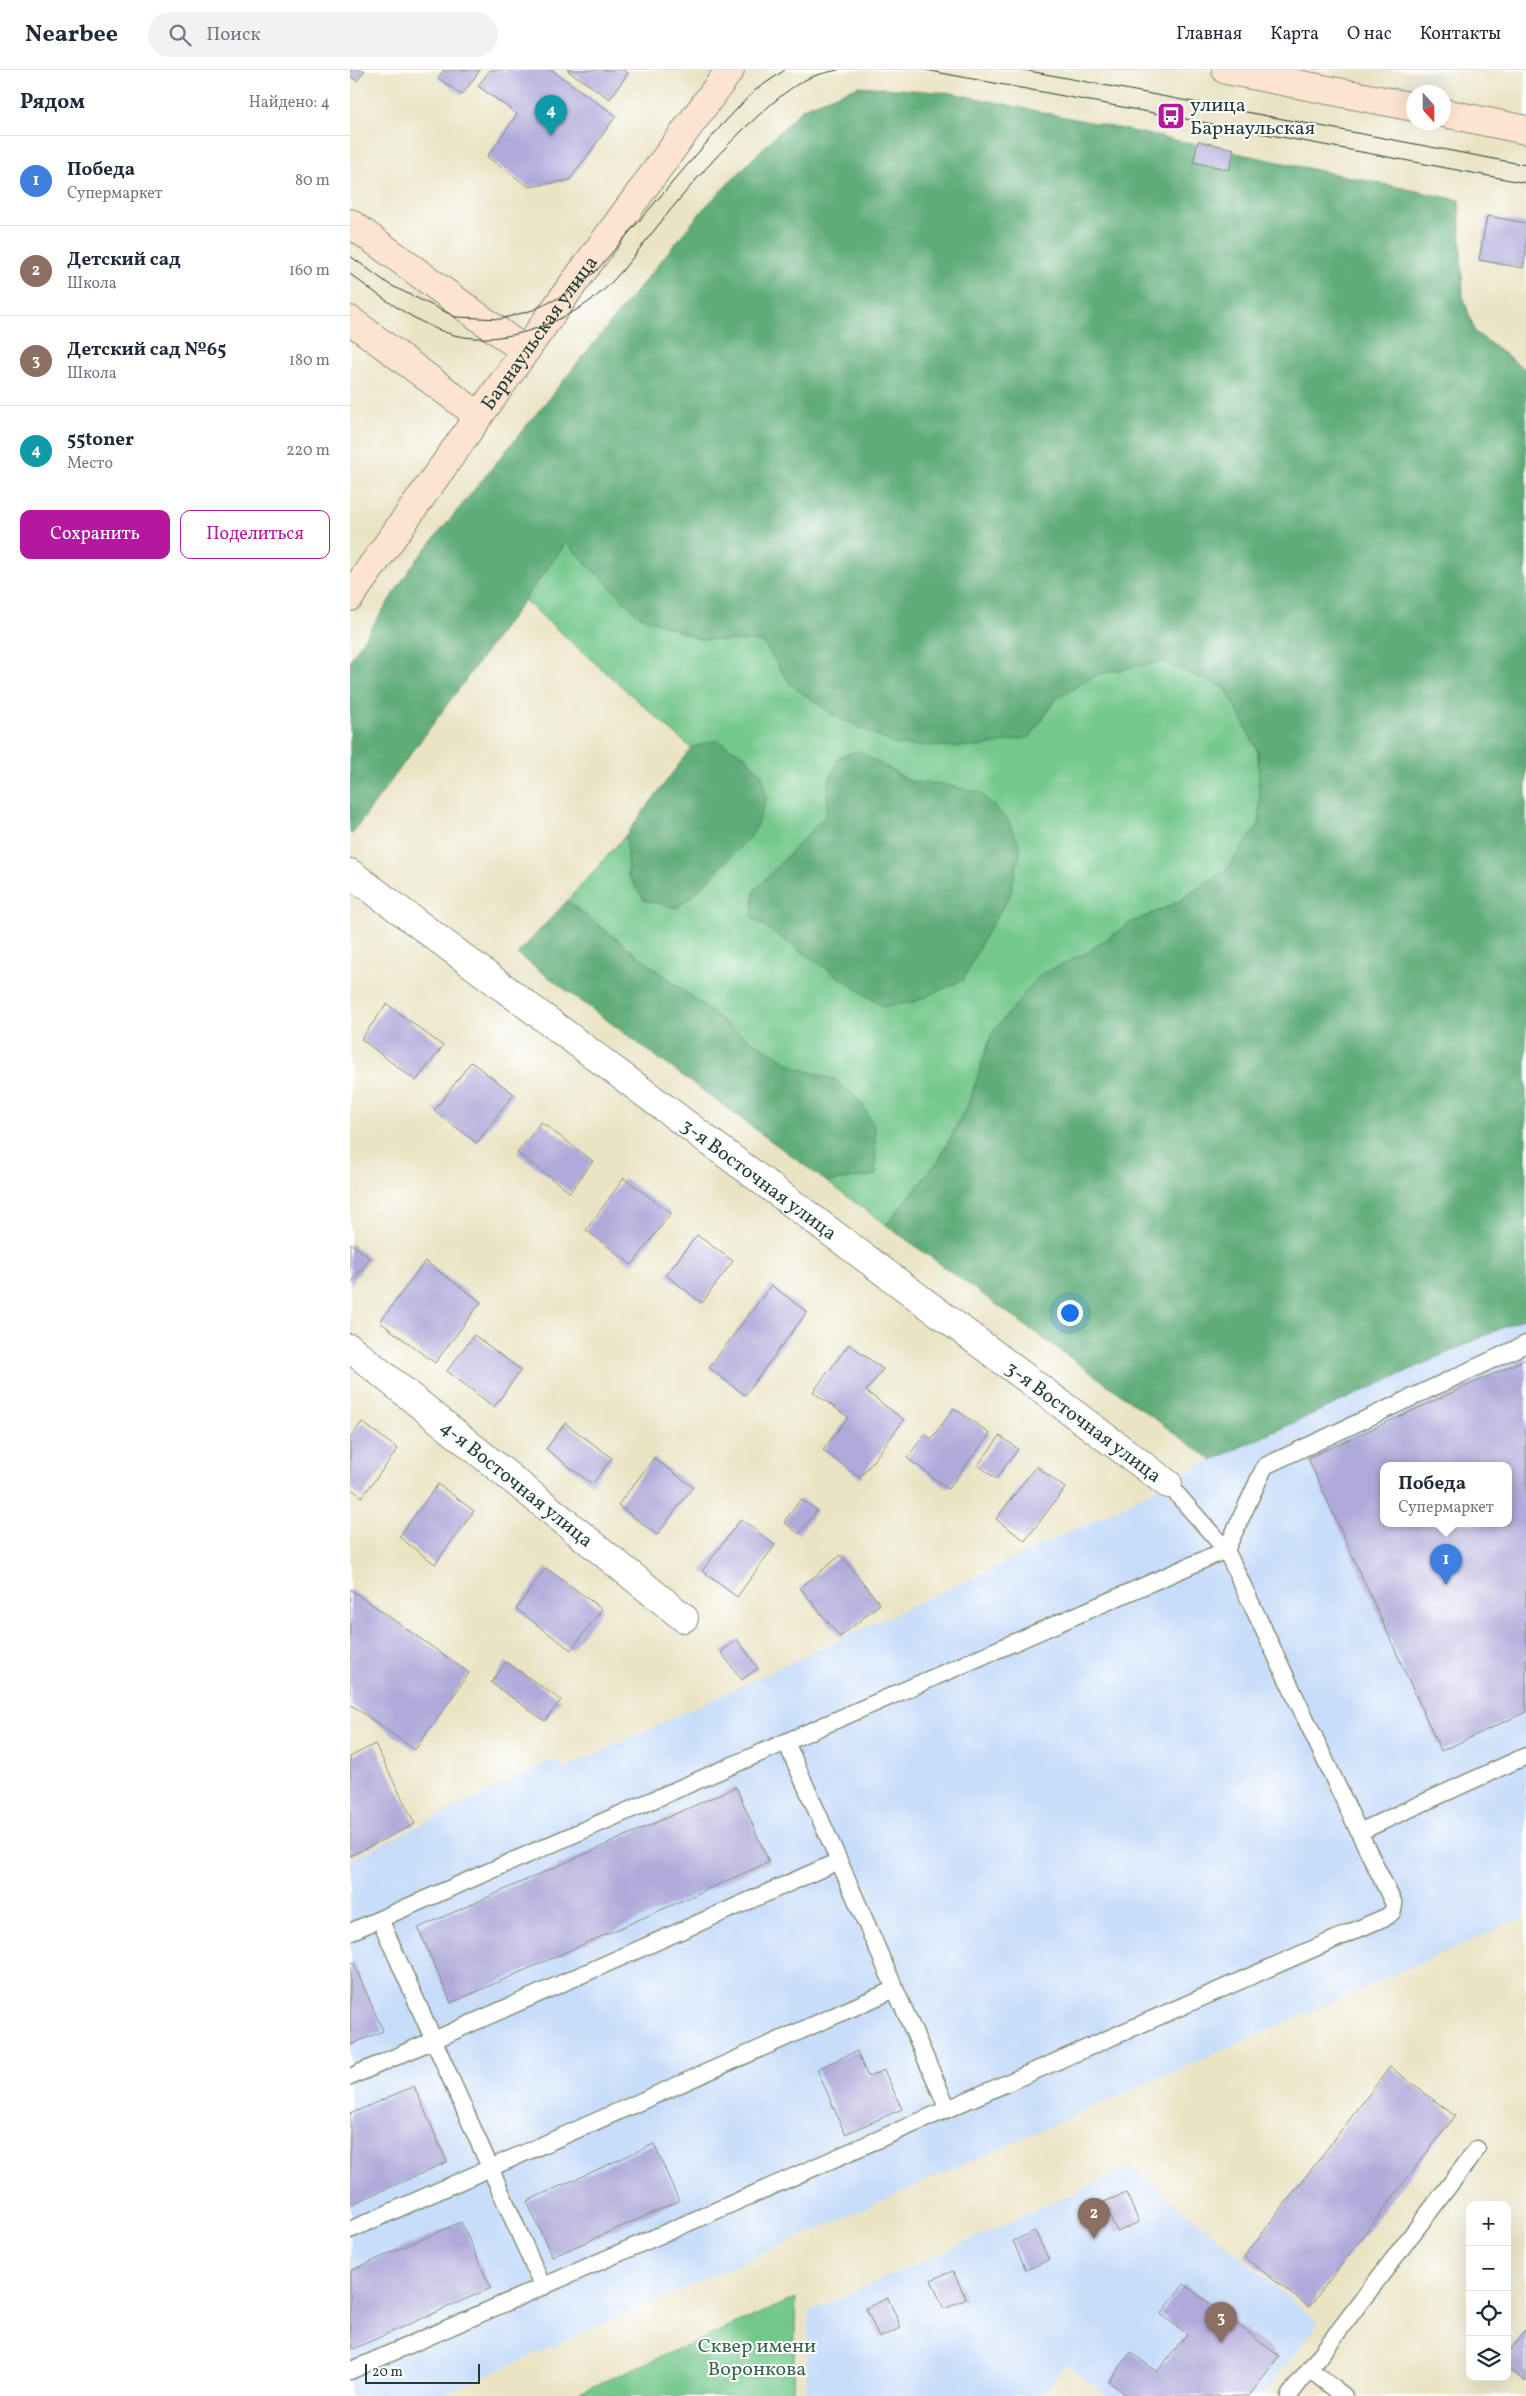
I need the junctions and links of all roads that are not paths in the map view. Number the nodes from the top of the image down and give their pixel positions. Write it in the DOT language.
graph roads {
  1 [pos="730,70"];
  2 [pos="1226,70"];
  3 [pos="1406,105"];
  4 [pos="1451,114"];
  5 [pos="1526,130"];
  6 [pos="350,223"];
  7 [pos="350,320"];
  8 [pos="525,351"];
  9 [pos="479,416"];
  10 [pos="350,597"];
  11 [pos="350,873"];
  12 [pos="1526,1344"];
  13 [pos="350,1348"];
  14 [pos="1168,1484"];
  15 [pos="1226,1550"];
  16 [pos="684,1618"];
  17 [pos="786,1742"];
  18 [pos="1526,1756"];
  19 [pos="1359,1832"];
  20 [pos="838,1861"];
  21 [pos="380,1919"];
  22 [pos="350,1932"];
  23 [pos="895,1989"];
  24 [pos="434,2040"];
  25 [pos="350,2077"];
  26 [pos="948,2109"];
  27 [pos="1477,2149"];
  28 [pos="490,2168"];
  29 [pos="350,2230"];
  30 [pos="543,2287"];
  31 [pos="1310,2369"];
  32 [pos="350,2371"];
  33 [pos="1289,2396"];
  34 [pos="1344,2396"];
  1 -- 8 [label="main road, Барнаульская улица"];
  2 -- 3 [label="main road"];
  4 -- 5 [label="main road"];
  6 -- 8 [label="main road"];
  7 -- 9 [label="main road"];
  8 -- 9 [label="main road, Барнаульская улица"];
  9 -- 10 [label="main road, Барнаульская улица"];
  11 -- 14 [label="street, 3-я Восточная улица"];
  12 -- 15 [label="lane"];
  13 -- 16 [label="street, 4-я Восточная улица"];
  14 -- 15 [label="lane"];
  15 -- 17 [label="lane"];
  15 -- 19 [label="lane"];
  17 -- 20 [label="lane"];
  17 -- 21 [label="lane"];
  18 -- 19 [label="lane"];
  19 -- 26 [label="lane"];
  20 -- 23 [label="lane"];
  20 -- 24 [label="lane"];
  21 -- 22 [label="lane"];
  21 -- 24 [label="lane"];
  23 -- 26 [label="lane"];
  23 -- 28 [label="lane"];
  24 -- 25 [label="lane"];
  24 -- 28 [label="lane"];
  26 -- 30 [label="lane"];
  27 -- 31 [label="lane"];
  28 -- 29 [label="lane"];
  28 -- 30 [label="lane"];
  30 -- 32 [label="lane"];
  31 -- 33 [label="lane"];
  31 -- 34 [label="lane"];
}
